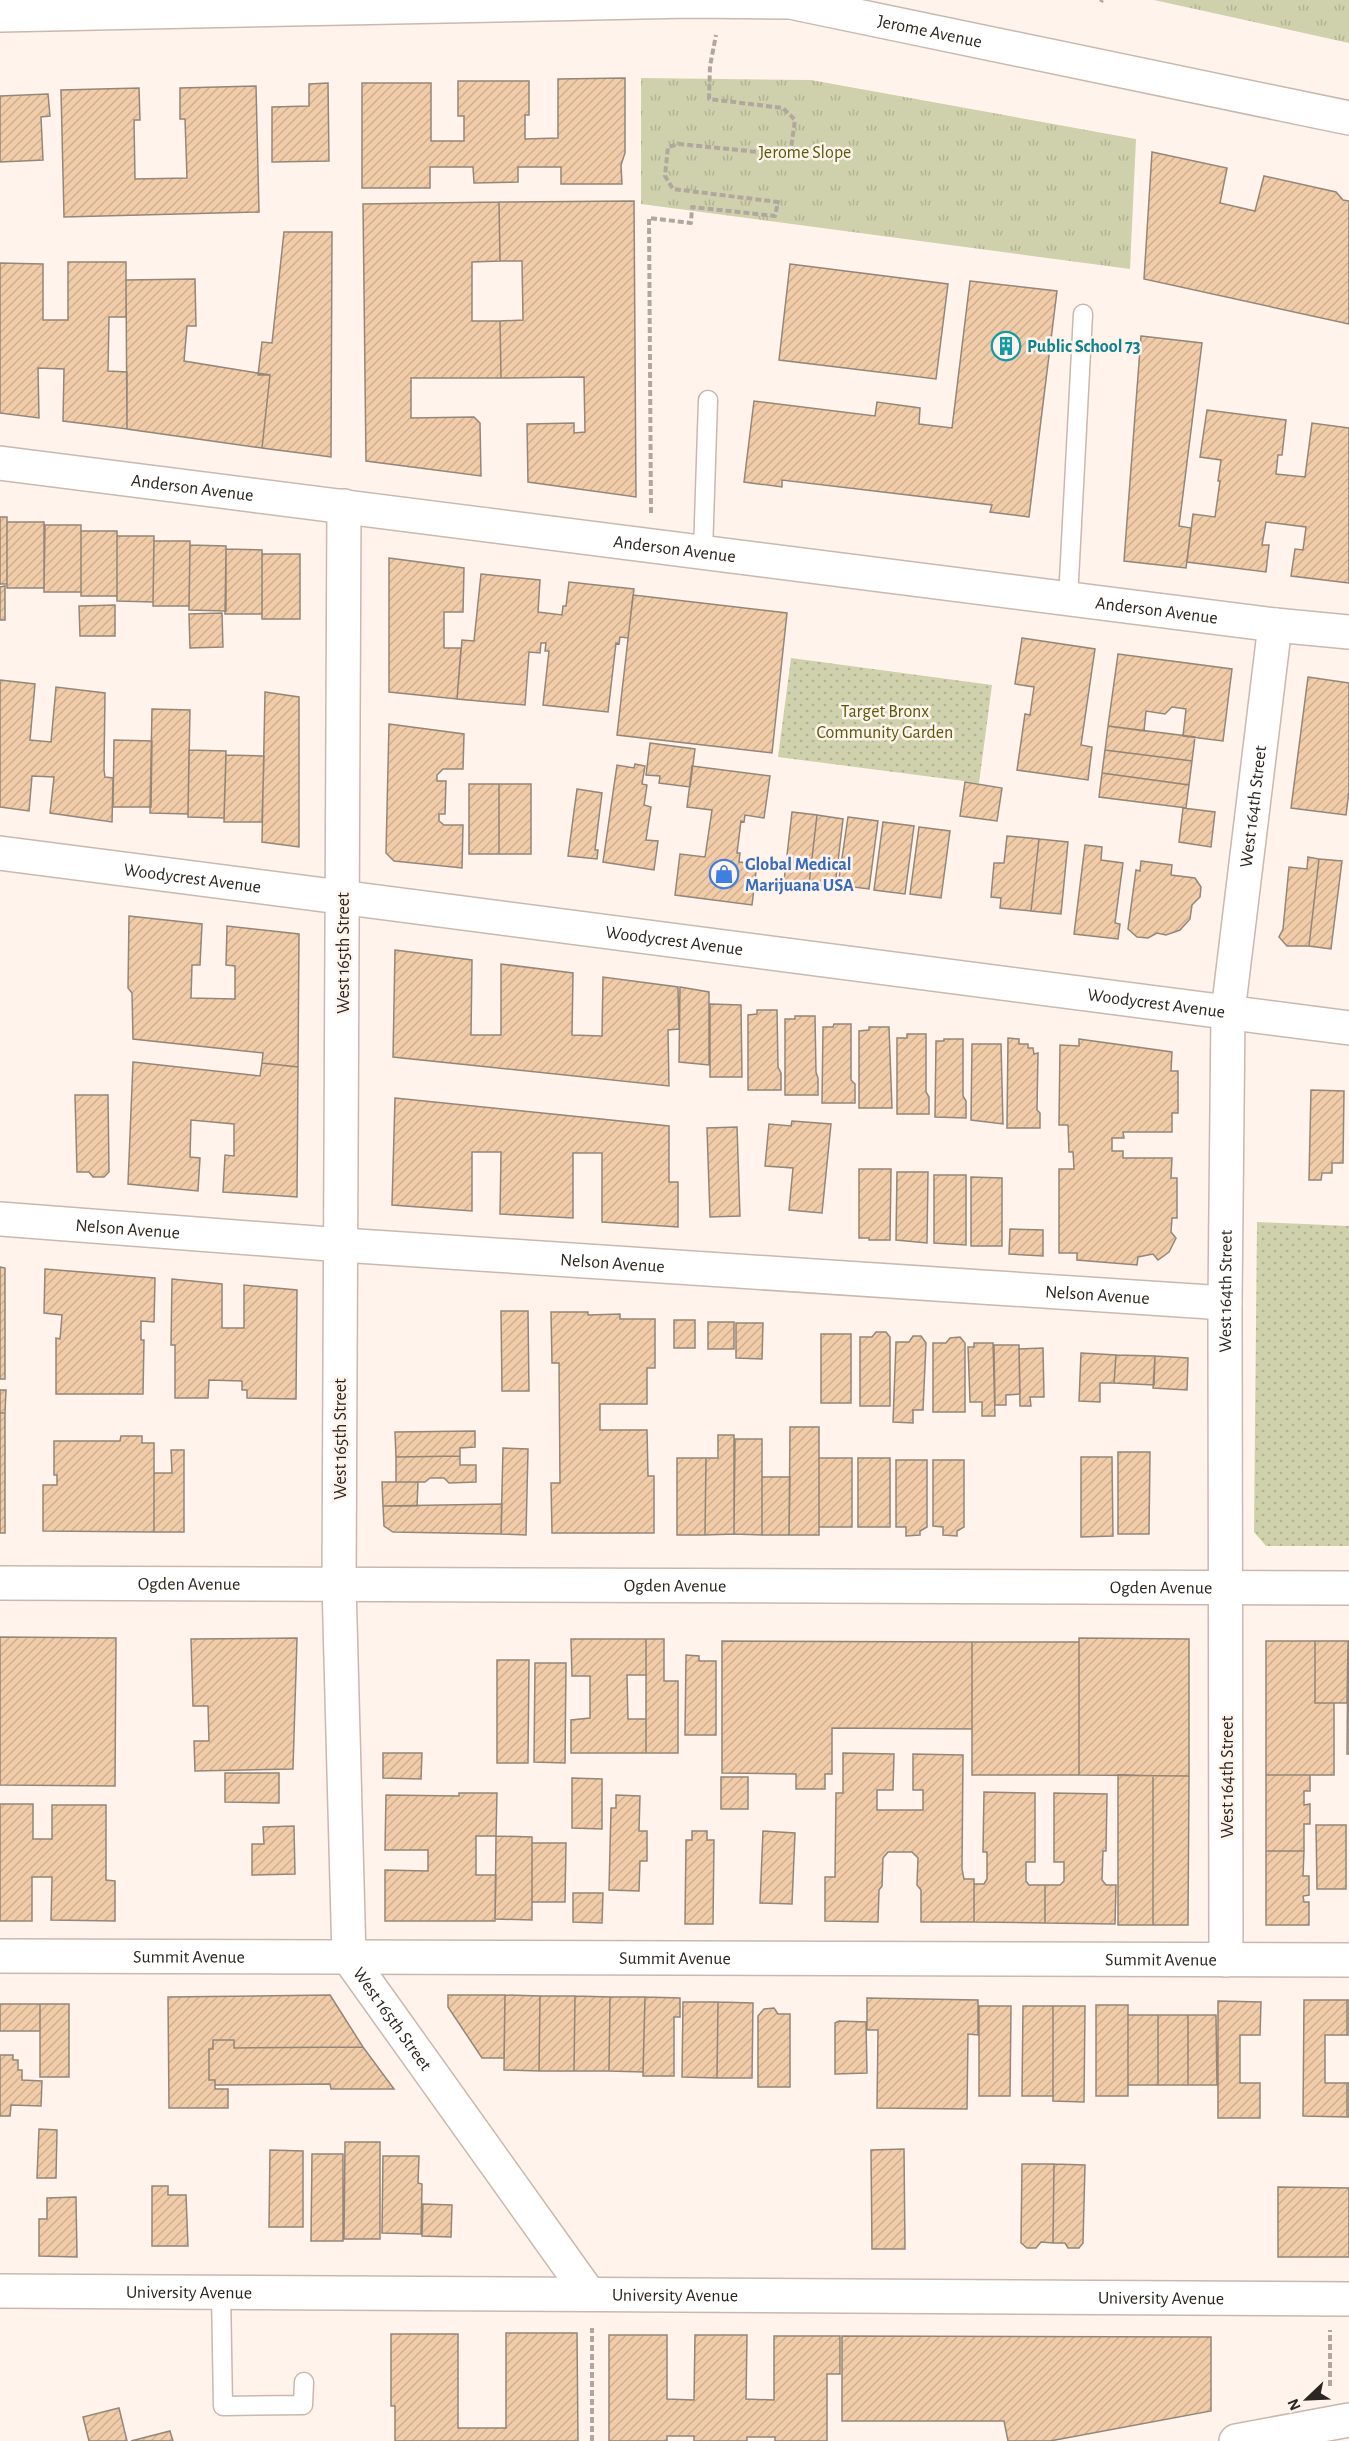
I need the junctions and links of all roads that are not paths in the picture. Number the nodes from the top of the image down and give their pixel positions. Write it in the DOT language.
graph roads {
  1 [pos="724,0"];
  2 [pos="0,15"];
  3 [pos="1349,118"];
  4 [pos="1083,314"];
  5 [pos="708,400"];
  6 [pos="0,462"];
  7 [pos="344,507"];
  8 [pos="703,552"];
  9 [pos="1068,599"];
  10 [pos="1275,625"];
  11 [pos="1349,632"];
  12 [pos="0,853"];
  13 [pos="343,898"];
  14 [pos="1228,1012"];
  15 [pos="1349,1028"];
  16 [pos="0,1219"];
  17 [pos="342,1245"];
  18 [pos="1226,1303"];
  19 [pos="0,1583"];
  20 [pos="339,1584"];
  21 [pos="1227,1588"];
  22 [pos="1349,1588"];
  23 [pos="0,1956"];
  24 [pos="349,1958"];
  25 [pos="1226,1960"];
  26 [pos="1349,1960"];
  27 [pos="0,2291"];
  28 [pos="221,2292"];
  29 [pos="589,2294"];
  30 [pos="1340,2299"];
  31 [pos="304,2382"];
  32 [pos="1349,2420"];
  33 [pos="1236,2441"];
  1 -- 2 [label="street, Jerome Avenue"];
  1 -- 3 [label="street, Jerome Avenue"];
  4 -- 9 [label="lane"];
  5 -- 8 [label="lane"];
  6 -- 7 [label="street, Anderson Avenue"];
  7 -- 8 [label="street, Anderson Avenue"];
  7 -- 13 [label="street, West 165th Street"];
  8 -- 9 [label="street, Anderson Avenue"];
  9 -- 10 [label="street, Anderson Avenue"];
  10 -- 11 [label="street, Anderson Avenue"];
  10 -- 14 [label="street, West 164th Street"];
  12 -- 13 [label="street, Woodycrest Avenue"];
  13 -- 14 [label="street, Woodycrest Avenue"];
  13 -- 17 [label="street, West 165th Street"];
  14 -- 15 [label="street, Woodycrest Avenue"];
  14 -- 18 [label="street, West 164th Street"];
  16 -- 17 [label="street, Nelson Avenue"];
  17 -- 18 [label="street, Nelson Avenue"];
  17 -- 20 [label="street, West 165th Street"];
  18 -- 21 [label="street, West 164th Street"];
  19 -- 20 [label="street, Ogden Avenue"];
  20 -- 21 [label="street, Ogden Avenue"];
  20 -- 24 [label="street, West 165th Street"];
  21 -- 22 [label="street, Ogden Avenue"];
  21 -- 25 [label="street, West 164th Street"];
  23 -- 24 [label="street, Summit Avenue"];
  24 -- 25 [label="street, Summit Avenue"];
  24 -- 29 [label="street, West 165th Street"];
  25 -- 26 [label="street, Summit Avenue"];
  27 -- 28 [label="street, University Avenue"];
  28 -- 29 [label="street, University Avenue"];
  28 -- 31 [label="lane"];
  29 -- 30 [label="street, University Avenue"];
  32 -- 33 [label="street"];
}
